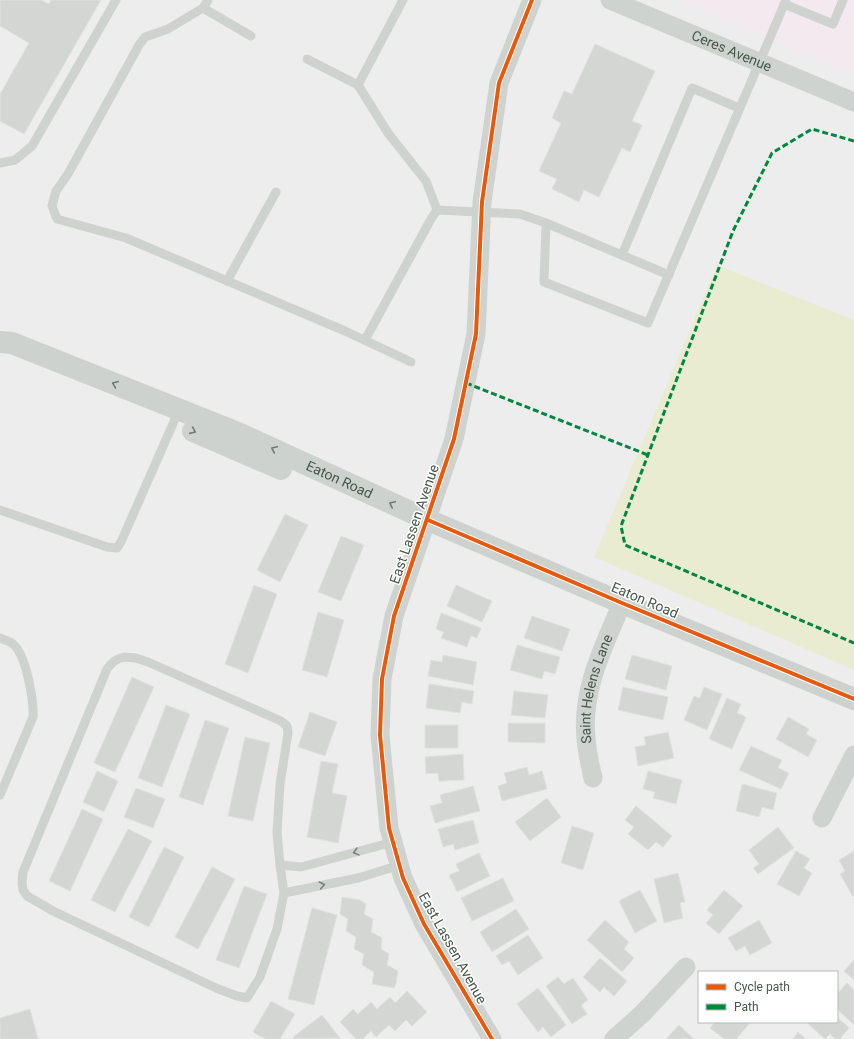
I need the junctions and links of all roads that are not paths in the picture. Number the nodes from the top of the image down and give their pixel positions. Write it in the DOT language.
graph roads {
  1 [pos="116,0"];
  2 [pos="403,0"];
  3 [pos="532,0"];
  4 [pos="610,0"];
  5 [pos="843,0"];
  6 [pos="785,2"];
  7 [pos="205,4"];
  8 [pos="251,36"];
  9 [pos="307,58"];
  10 [pos="759,62"];
  11 [pos="358,85"];
  12 [pos="854,102"];
  13 [pos="739,108"];
  14 [pos="0,163"];
  15 [pos="276,192"];
  16 [pos="437,210"];
  17 [pos="481,213"];
  18 [pos="546,223"];
  19 [pos="622,255"];
  20 [pos="669,275"];
  21 [pos="227,281"];
  22 [pos="365,340"];
  23 [pos="0,342"];
  24 [pos="0,357"];
  25 [pos="412,362"];
  26 [pos="176,416"];
  27 [pos="0,510"];
  28 [pos="425,527"];
  29 [pos="622,603"];
  30 [pos="0,638"];
  31 [pos="854,699"];
  32 [pos="854,755"];
  33 [pos="593,778"];
  34 [pos="0,795"];
  35 [pos="822,818"];
  36 [pos="393,842"];
  37 [pos="280,865"];
  38 [pos="400,866"];
  39 [pos="284,893"];
  40 [pos="686,967"];
  41 [pos="492,1039"];
  42 [pos="614,1039"];
  1 -- 14 [label="lane"];
  2 -- 11 [label="lane"];
  3 -- 17 [label="street, East Lassen Avenue"];
  4 -- 10 [label="street, Ceres Avenue"];
  5 -- 6 [label="lane"];
  6 -- 10 [label="lane"];
  7 -- 8 [label="lane"];
  7 -- 21 [label="lane"];
  9 -- 11 [label="lane"];
  10 -- 12 [label="street, Ceres Avenue"];
  10 -- 13 [label="lane"];
  11 -- 16 [label="lane"];
  13 -- 19 [label="lane"];
  13 -- 20 [label="lane"];
  15 -- 21 [label="lane"];
  16 -- 17 [label="lane"];
  16 -- 22 [label="lane"];
  17 -- 18 [label="lane"];
  17 -- 28 [label="street, East Lassen Avenue"];
  18 -- 19 [label="lane"];
  18 -- 20 [label="lane"];
  19 -- 20 [label="lane"];
  21 -- 22 [label="lane"];
  22 -- 25 [label="lane"];
  26 -- 23 [label="street, Eaton Road, one-way"];
  24 -- 26 [label="street"];
  26 -- 27 [label="lane"];
  26 -- 28 [label="street, Eaton Road"];
  28 -- 29 [label="street, Eaton Road"];
  28 -- 36 [label="street, East Lassen Avenue"];
  29 -- 31 [label="street, Eaton Road"];
  29 -- 33 [label="street, Saint Helens Lane"];
  30 -- 34 [label="lane"];
  32 -- 35 [label="street"];
  36 -- 37 [label="lane, one-way"];
  36 -- 38 [label="street, East Lassen Avenue"];
  37 -- 39 [label="lane"];
  37 -- 39 [label="lane"];
  39 -- 38 [label="lane, one-way"];
  38 -- 41 [label="street, East Lassen Avenue"];
  40 -- 42 [label="street"];
}
